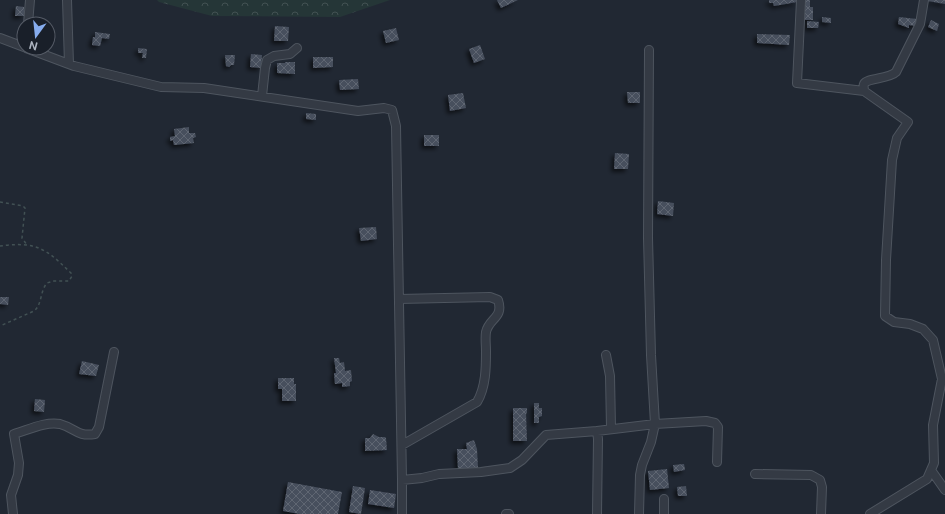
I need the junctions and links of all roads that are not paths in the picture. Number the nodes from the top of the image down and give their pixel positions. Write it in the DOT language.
graph roads {
  1 [pos="30,0"];
  2 [pos="67,0"];
  3 [pos="801,0"];
  4 [pos="924,0"];
  5 [pos="29,16"];
  6 [pos="0,38"];
  7 [pos="16,44"];
  8 [pos="297,48"];
  9 [pos="649,50"];
  10 [pos="47,56"];
  11 [pos="69,64"];
  12 [pos="864,90"];
  13 [pos="262,96"];
  14 [pos="400,299"];
  15 [pos="114,352"];
  16 [pos="606,355"];
  17 [pos="655,424"];
  18 [pos="611,428"];
  19 [pos="597,431"];
  20 [pos="402,445"];
  21 [pos="717,462"];
  22 [pos="931,470"];
  23 [pos="755,474"];
  24 [pos="402,480"];
  25 [pos="945,490"];
  26 [pos="664,499"];
  27 [pos="13,514"];
  28 [pos="402,514"];
  29 [pos="506,514"];
  30 [pos="509,514"];
  31 [pos="597,514"];
  32 [pos="639,514"];
  33 [pos="664,514"];
  34 [pos="821,514"];
  35 [pos="870,514"];
  1 -- 5 [label="street"];
  2 -- 11 [label="street"];
  3 -- 12 [label="street"];
  4 -- 12 [label="street"];
  6 -- 7 [label="street"];
  8 -- 13 [label="street"];
  9 -- 17 [label="street"];
  10 -- 11 [label="street"];
  11 -- 13 [label="street"];
  12 -- 22 [label="street"];
  13 -- 14 [label="street"];
  14 -- 20 [label="street"];
  14 -- 20 [label="street"];
  15 -- 27 [label="street"];
  16 -- 18 [label="street"];
  17 -- 18 [label="street"];
  17 -- 21 [label="street"];
  17 -- 32 [label="street"];
  18 -- 19 [label="street"];
  19 -- 24 [label="street"];
  19 -- 31 [label="street"];
  20 -- 24 [label="street"];
  22 -- 25 [label="street"];
  22 -- 35 [label="street"];
  23 -- 34 [label="street"];
  24 -- 28 [label="street"];
  26 -- 33 [label="street"];
  29 -- 30 [label="street"];
}
